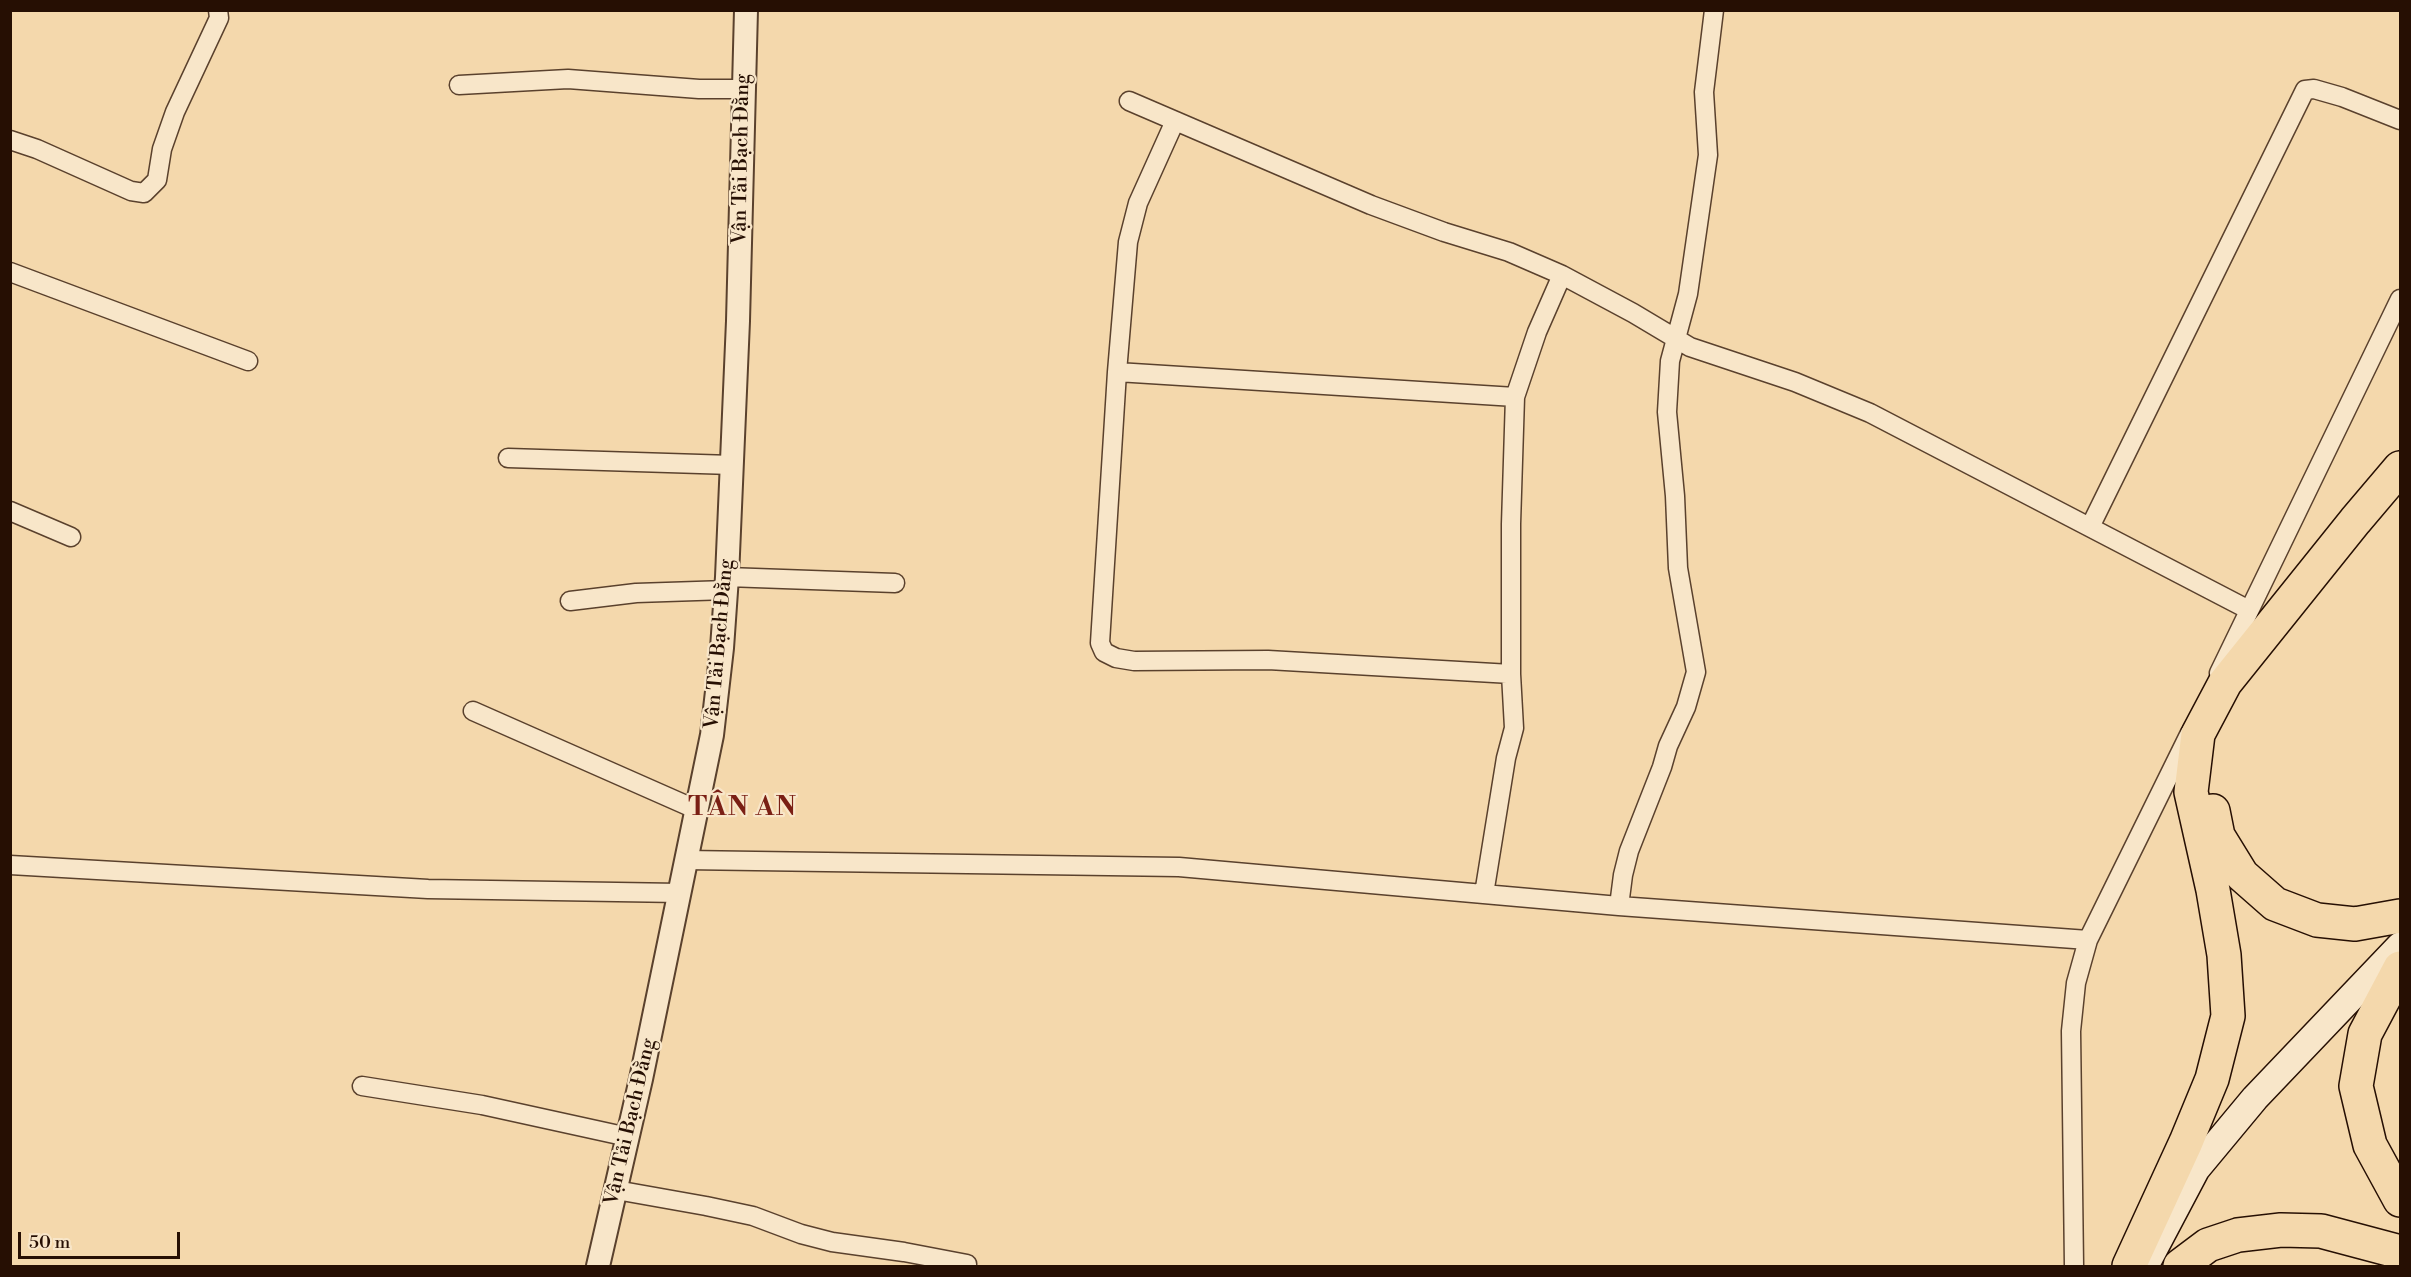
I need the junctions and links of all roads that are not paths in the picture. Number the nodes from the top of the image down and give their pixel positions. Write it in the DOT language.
graph roads {
  1 [pos="218,10"];
  2 [pos="746,10"];
  3 [pos="1713,10"];
  4 [pos="459,85"];
  5 [pos="744,89"];
  6 [pos="1129,100"];
  7 [pos="2400,120"];
  8 [pos="1175,121"];
  9 [pos="10,140"];
  10 [pos="10,272"];
  11 [pos="1562,275"];
  12 [pos="2400,299"];
  13 [pos="1676,340"];
  14 [pos="248,361"];
  15 [pos="1117,372"];
  16 [pos="1515,397"];
  17 [pos="508,458"];
  18 [pos="732,465"];
  19 [pos="2400,468"];
  20 [pos="2400,499"];
  21 [pos="10,511"];
  22 [pos="2090,527"];
  23 [pos="71,537"];
  24 [pos="727,583"];
  25 [pos="895,583"];
  26 [pos="570,600"];
  27 [pos="2249,610"];
  28 [pos="1511,674"];
  29 [pos="473,711"];
  30 [pos="695,809"];
  31 [pos="685,860"];
  32 [pos="10,865"];
  33 [pos="680,893"];
  34 [pos="1484,894"];
  35 [pos="1618,906"];
  36 [pos="2400,916"];
  37 [pos="2088,940"];
  38 [pos="2400,946"];
  39 [pos="2400,968"];
  40 [pos="362,1086"];
  41 [pos="628,1137"];
  42 [pos="616,1190"];
  43 [pos="2400,1200"];
  44 [pos="2400,1252"];
  45 [pos="967,1264"];
  46 [pos="598,1266"];
  47 [pos="2073,1266"];
  48 [pos="2129,1266"];
  49 [pos="2144,1266"];
  50 [pos="2180,1266"];
  1 -- 9 [label="street"];
  2 -- 5 [label="street, Vận Tải Bạch Đằng"];
  3 -- 13 [label="street"];
  4 -- 5 [label="street"];
  5 -- 18 [label="street, Vận Tải Bạch Đằng"];
  6 -- 8 [label="street"];
  7 -- 22 [label="street"];
  8 -- 11 [label="street"];
  8 -- 15 [label="street"];
  10 -- 14 [label="street"];
  11 -- 13 [label="street"];
  11 -- 16 [label="street"];
  12 -- 27 [label="street"];
  13 -- 22 [label="street"];
  13 -- 35 [label="street"];
  15 -- 16 [label="street"];
  15 -- 28 [label="street"];
  16 -- 28 [label="street"];
  17 -- 18 [label="street"];
  18 -- 24 [label="street, Vận Tải Bạch Đằng"];
  19 -- 48 [label="highway"];
  20 -- 36 [label="highway"];
  21 -- 23 [label="street"];
  22 -- 27 [label="street"];
  24 -- 25 [label="street"];
  24 -- 26 [label="street"];
  24 -- 30 [label="street, Vận Tải Bạch Đằng"];
  27 -- 37 [label="street"];
  28 -- 34 [label="street"];
  29 -- 30 [label="street"];
  30 -- 31 [label="street, Vận Tải Bạch Đằng"];
  31 -- 33 [label="street, Vận Tải Bạch Đằng"];
  31 -- 34 [label="street"];
  32 -- 33 [label="street"];
  33 -- 41 [label="street, Vận Tải Bạch Đằng"];
  34 -- 35 [label="street"];
  35 -- 37 [label="street"];
  37 -- 47 [label="street"];
  38 -- 49 [label="main road"];
  39 -- 43 [label="highway"];
  40 -- 41 [label="street"];
  41 -- 42 [label="street, Vận Tải Bạch Đằng"];
  42 -- 45 [label="street"];
  42 -- 46 [label="street, Vận Tải Bạch Đằng"];
  44 -- 50 [label="highway"];
}
